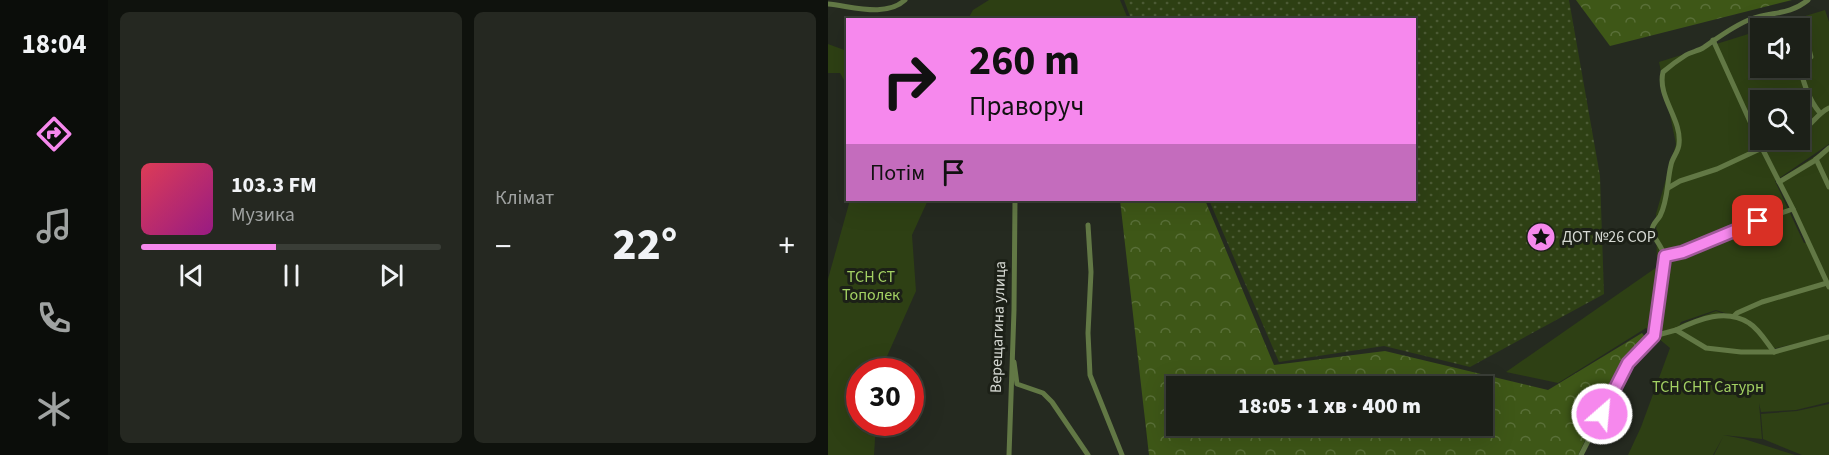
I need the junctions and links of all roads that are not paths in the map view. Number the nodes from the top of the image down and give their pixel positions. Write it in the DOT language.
graph roads {
  1 [pos="905,0"];
  2 [pos="1808,0"];
  3 [pos="828,4"];
  4 [pos="1713,40"];
  5 [pos="1803,78"];
  6 [pos="1829,108"];
  7 [pos="1820,113"];
  8 [pos="1750,122"];
  9 [pos="1810,126"];
  10 [pos="1829,148"];
  11 [pos="1758,150"];
  12 [pos="1763,150"];
  13 [pos="1816,159"];
  14 [pos="1779,182"];
  15 [pos="1829,187"];
  16 [pos="1668,188"];
  17 [pos="1015,201"];
  18 [pos="1793,209"];
  19 [pos="1088,225"];
  20 [pos="1665,256"];
  21 [pos="1828,285"];
  22 [pos="1734,316"];
  23 [pos="1676,330"];
  24 [pos="1654,336"];
  25 [pos="1829,337"];
  26 [pos="1012,344"];
  27 [pos="1774,352"];
  28 [pos="1009,455"];
  29 [pos="1088,455"];
  30 [pos="1122,455"];
  31 [pos="1581,455"];
  1 -- 3 [label="street"];
  2 -- 4 [label="street"];
  4 -- 8 [label="street"];
  4 -- 16 [label="street"];
  5 -- 7 [label="street"];
  6 -- 7 [label="street"];
  7 -- 9 [label="street"];
  10 -- 13 [label="street"];
  11 -- 16 [label="street"];
  12 -- 14 [label="street"];
  13 -- 14 [label="street"];
  13 -- 15 [label="street"];
  14 -- 18 [label="street"];
  16 -- 20 [label="street"];
  17 -- 26 [label="street, Верещагина улица"];
  18 -- 20 [label="street"];
  18 -- 21 [label="street"];
  19 -- 30 [label="street"];
  20 -- 24 [label="street"];
  21 -- 22 [label="street"];
  22 -- 23 [label="street"];
  22 -- 27 [label="street"];
  23 -- 24 [label="street"];
  23 -- 27 [label="street"];
  24 -- 31 [label="street"];
  25 -- 27 [label="street"];
  26 -- 28 [label="street, Верещагина улица"];
  26 -- 29 [label="street"];
}
